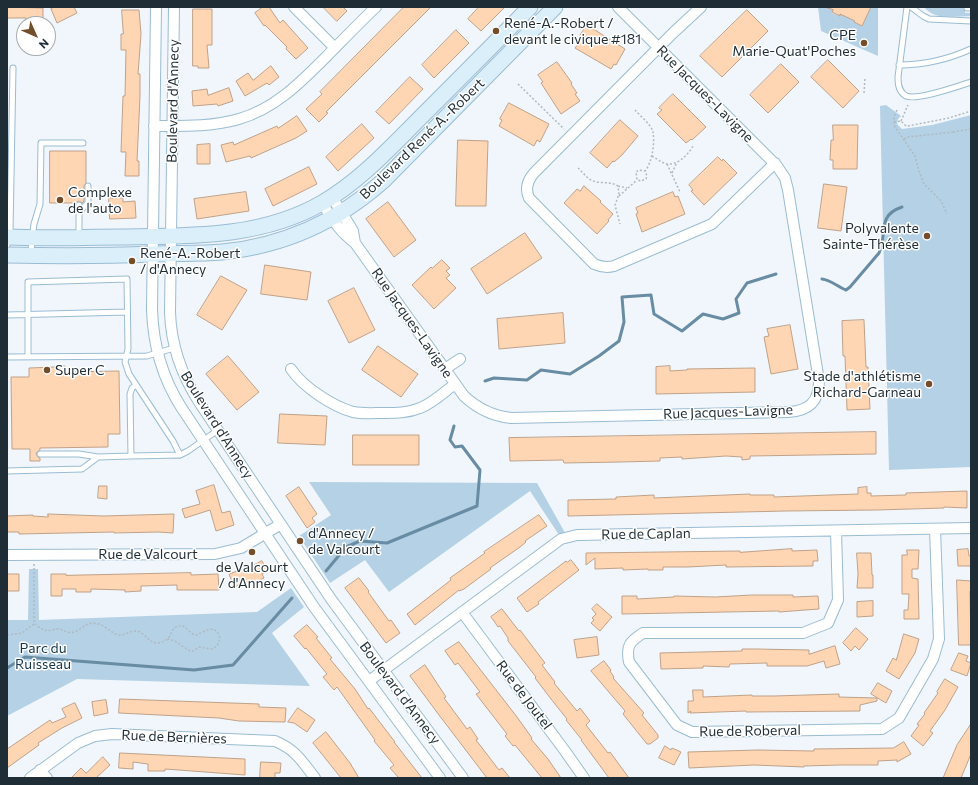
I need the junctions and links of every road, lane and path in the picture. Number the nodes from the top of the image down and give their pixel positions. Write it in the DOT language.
graph roads {
  1 [pos="156,7"];
  2 [pos="174,7"];
  3 [pos="294,7"];
  4 [pos="376,7"];
  5 [pos="530,7"];
  6 [pos="555,7"];
  7 [pos="618,7"];
  8 [pos="701,7"];
  9 [pos="908,7"];
  10 [pos="912,7"];
  11 [pos="971,21"];
  12 [pos="659,47"];
  13 [pos="335,48"];
  14 [pos="971,49"];
  15 [pos="899,65"];
  16 [pos="13,68"];
  17 [pos="865,78"];
  18 [pos="971,82"];
  19 [pos="518,84"];
  20 [pos="864,93"];
  21 [pos="912,97"];
  22 [pos="635,110"];
  23 [pos="897,110"];
  24 [pos="971,111"];
  25 [pos="901,121"];
  26 [pos="894,122"];
  27 [pos="154,126"];
  28 [pos="173,126"];
  29 [pos="971,129"];
  30 [pos="571,136"];
  31 [pos="904,139"];
  32 [pos="83,143"];
  33 [pos="693,146"];
  34 [pos="652,156"];
  35 [pos="677,162"];
  36 [pos="774,163"];
  37 [pos="667,164"];
  38 [pos="578,168"];
  39 [pos="645,171"];
  40 [pos="672,173"];
  41 [pos="636,180"];
  42 [pos="88,186"];
  43 [pos="618,186"];
  44 [pos="627,188"];
  45 [pos="680,192"];
  46 [pos="617,198"];
  47 [pos="327,200"];
  48 [pos="79,205"];
  49 [pos="80,212"];
  50 [pos="947,214"];
  51 [pos="336,215"];
  52 [pos="620,224"];
  53 [pos="153,236"];
  54 [pos="171,236"];
  55 [pos="32,238"];
  56 [pos="79,238"];
  57 [pos="8,240"];
  58 [pos="171,253"];
  59 [pos="153,254"];
  60 [pos="7,255"];
  61 [pos="31,256"];
  62 [pos="127,312"];
  63 [pos="28,314"];
  64 [pos="7,315"];
  65 [pos="174,348"];
  66 [pos="157,353"];
  67 [pos="126,356"];
  68 [pos="7,357"];
  69 [pos="28,357"];
  70 [pos="460,359"];
  71 [pos="291,369"];
  72 [pos="445,369"];
  73 [pos="455,384"];
  74 [pos="136,385"];
  75 [pos="218,430"];
  76 [pos="203,441"];
  77 [pos="40,454"];
  78 [pos="180,455"];
  79 [pos="131,456"];
  80 [pos="98,457"];
  81 [pos="7,471"];
  82 [pos="281,524"];
  83 [pos="971,528"];
  84 [pos="935,529"];
  85 [pos="836,530"];
  86 [pos="265,534"];
  87 [pos="7,555"];
  88 [pos="34,562"];
  89 [pos="462,612"];
  90 [pos="34,623"];
  91 [pos="7,635"];
  92 [pos="168,639"];
  93 [pos="384,670"];
  94 [pos="368,681"];
  95 [pos="44,774"];
  96 [pos="30,778"];
  97 [pos="315,778"];
  98 [pos="440,778"];
  99 [pos="464,778"];
  100 [pos="584,778"];
  1 -- 27 [label="street, Boulevard d'Annecy"];
  2 -- 28 [label="street, Boulevard d'Annecy"];
  3 -- 13 [label="street"];
  4 -- 13 [label="street"];
  5 -- 47 [label="street, Boulevard René-A.-Robert"];
  6 -- 51 [label="street, Boulevard René-A.-Robert"];
  7 -- 12 [label="street, Rue Jacques-Lavigne"];
  8 -- 12 [label="street"];
  9 -- 15 [label="lane"];
  10 -- 11 [label="lane"];
  12 -- 30 [label="street"];
  12 -- 36 [label="street, Rue Jacques-Lavigne"];
  13 -- 28 [label="street"];
  14 -- 15 [label="lane"];
  15 -- 21 [label="lane"];
  16 -- 57 [label="lane"];
  17 -- 20 [label="path"];
  18 -- 21 [label="lane"];
  19 -- 30 [label="path"];
  21 -- 25 [label="path"];
  22 -- 34 [label="path"];
  23 -- 26 [label="path"];
  24 -- 25 [label="path"];
  25 -- 26 [label="path"];
  26 -- 31 [label="path"];
  27 -- 28 [label="street"];
  27 -- 53 [label="street, Boulevard d'Annecy"];
  28 -- 54 [label="street, Boulevard d'Annecy"];
  29 -- 31 [label="path"];
  30 -- 36 [label="street"];
  31 -- 50 [label="path"];
  32 -- 55 [label="lane"];
  33 -- 35 [label="path"];
  34 -- 37 [label="path"];
  34 -- 39 [label="path"];
  35 -- 37 [label="path"];
  35 -- 40 [label="path"];
  36 -- 73 [label="street, Rue Jacques-Lavigne"];
  37 -- 40 [label="path"];
  38 -- 43 [label="path"];
  39 -- 41 [label="path"];
  39 -- 41 [label="path"];
  40 -- 45 [label="path"];
  41 -- 44 [label="path"];
  42 -- 49 [label="lane"];
  43 -- 44 [label="path"];
  43 -- 46 [label="path"];
  44 -- 46 [label="path"];
  46 -- 52 [label="path"];
  47 -- 51 [label="street, Rue Jacques-Lavigne"];
  47 -- 54 [label="street, Boulevard René-A.-Robert"];
  48 -- 49 [label="lane"];
  49 -- 56 [label="lane"];
  51 -- 58 [label="street, Boulevard René-A.-Robert"];
  51 -- 72 [label="street, Rue Jacques-Lavigne"];
  53 -- 54 [label="street, Boulevard René-A.-Robert"];
  53 -- 56 [label="street, Boulevard René-A.-Robert"];
  53 -- 59 [label="street, Boulevard d'Annecy"];
  54 -- 58 [label="street, Boulevard d'Annecy"];
  55 -- 56 [label="street, Boulevard René-A.-Robert"];
  55 -- 57 [label="street, Boulevard René-A.-Robert"];
  55 -- 61 [label="lane"];
  58 -- 59 [label="street, Boulevard René-A.-Robert"];
  58 -- 65 [label="street, Boulevard d'Annecy"];
  59 -- 61 [label="street, Boulevard René-A.-Robert"];
  59 -- 66 [label="street, Boulevard d'Annecy"];
  60 -- 61 [label="street, Boulevard René-A.-Robert"];
  62 -- 63 [label="lane"];
  62 -- 63 [label="lane"];
  62 -- 67 [label="lane"];
  63 -- 64 [label="lane"];
  63 -- 69 [label="lane"];
  65 -- 66 [label="lane"];
  65 -- 75 [label="street, Boulevard d'Annecy"];
  66 -- 67 [label="lane"];
  66 -- 76 [label="street, Boulevard d'Annecy"];
  67 -- 69 [label="lane"];
  67 -- 74 [label="lane"];
  68 -- 69 [label="lane"];
  70 -- 72 [label="street"];
  71 -- 73 [label="street"];
  72 -- 73 [label="street, Rue Jacques-Lavigne"];
  74 -- 78 [label="lane"];
  74 -- 79 [label="lane"];
  75 -- 76 [label="lane"];
  75 -- 82 [label="street, Boulevard d'Annecy"];
  76 -- 78 [label="lane"];
  76 -- 86 [label="street, Boulevard d'Annecy"];
  77 -- 80 [label="lane"];
  78 -- 79 [label="lane"];
  79 -- 80 [label="lane"];
  80 -- 81 [label="lane"];
  82 -- 86 [label="street, Rue de Valcourt"];
  82 -- 93 [label="street, Boulevard d'Annecy"];
  83 -- 84 [label="street, Rue de Caplan"];
  84 -- 85 [label="street, Rue de Caplan"];
  84 -- 85 [label="street, Rue de Roberval"];
  85 -- 89 [label="street, Rue de Caplan"];
  86 -- 87 [label="street, Rue de Valcourt"];
  86 -- 94 [label="street, Boulevard d'Annecy"];
  88 -- 90 [label="path"];
  89 -- 93 [label="street, Rue de Caplan"];
  89 -- 100 [label="street, Rue de Joutel"];
  90 -- 91 [label="path"];
  90 -- 92 [label="path"];
  92 -- 92 [label="path"];
  93 -- 94 [label="street, Rue de Caplan"];
  93 -- 99 [label="street, Boulevard d'Annecy"];
  94 -- 98 [label="street, Boulevard d'Annecy"];
  95 -- 96 [label="street, Rue de Bernières"];
  95 -- 97 [label="street, Rue de Bernières"];
}
